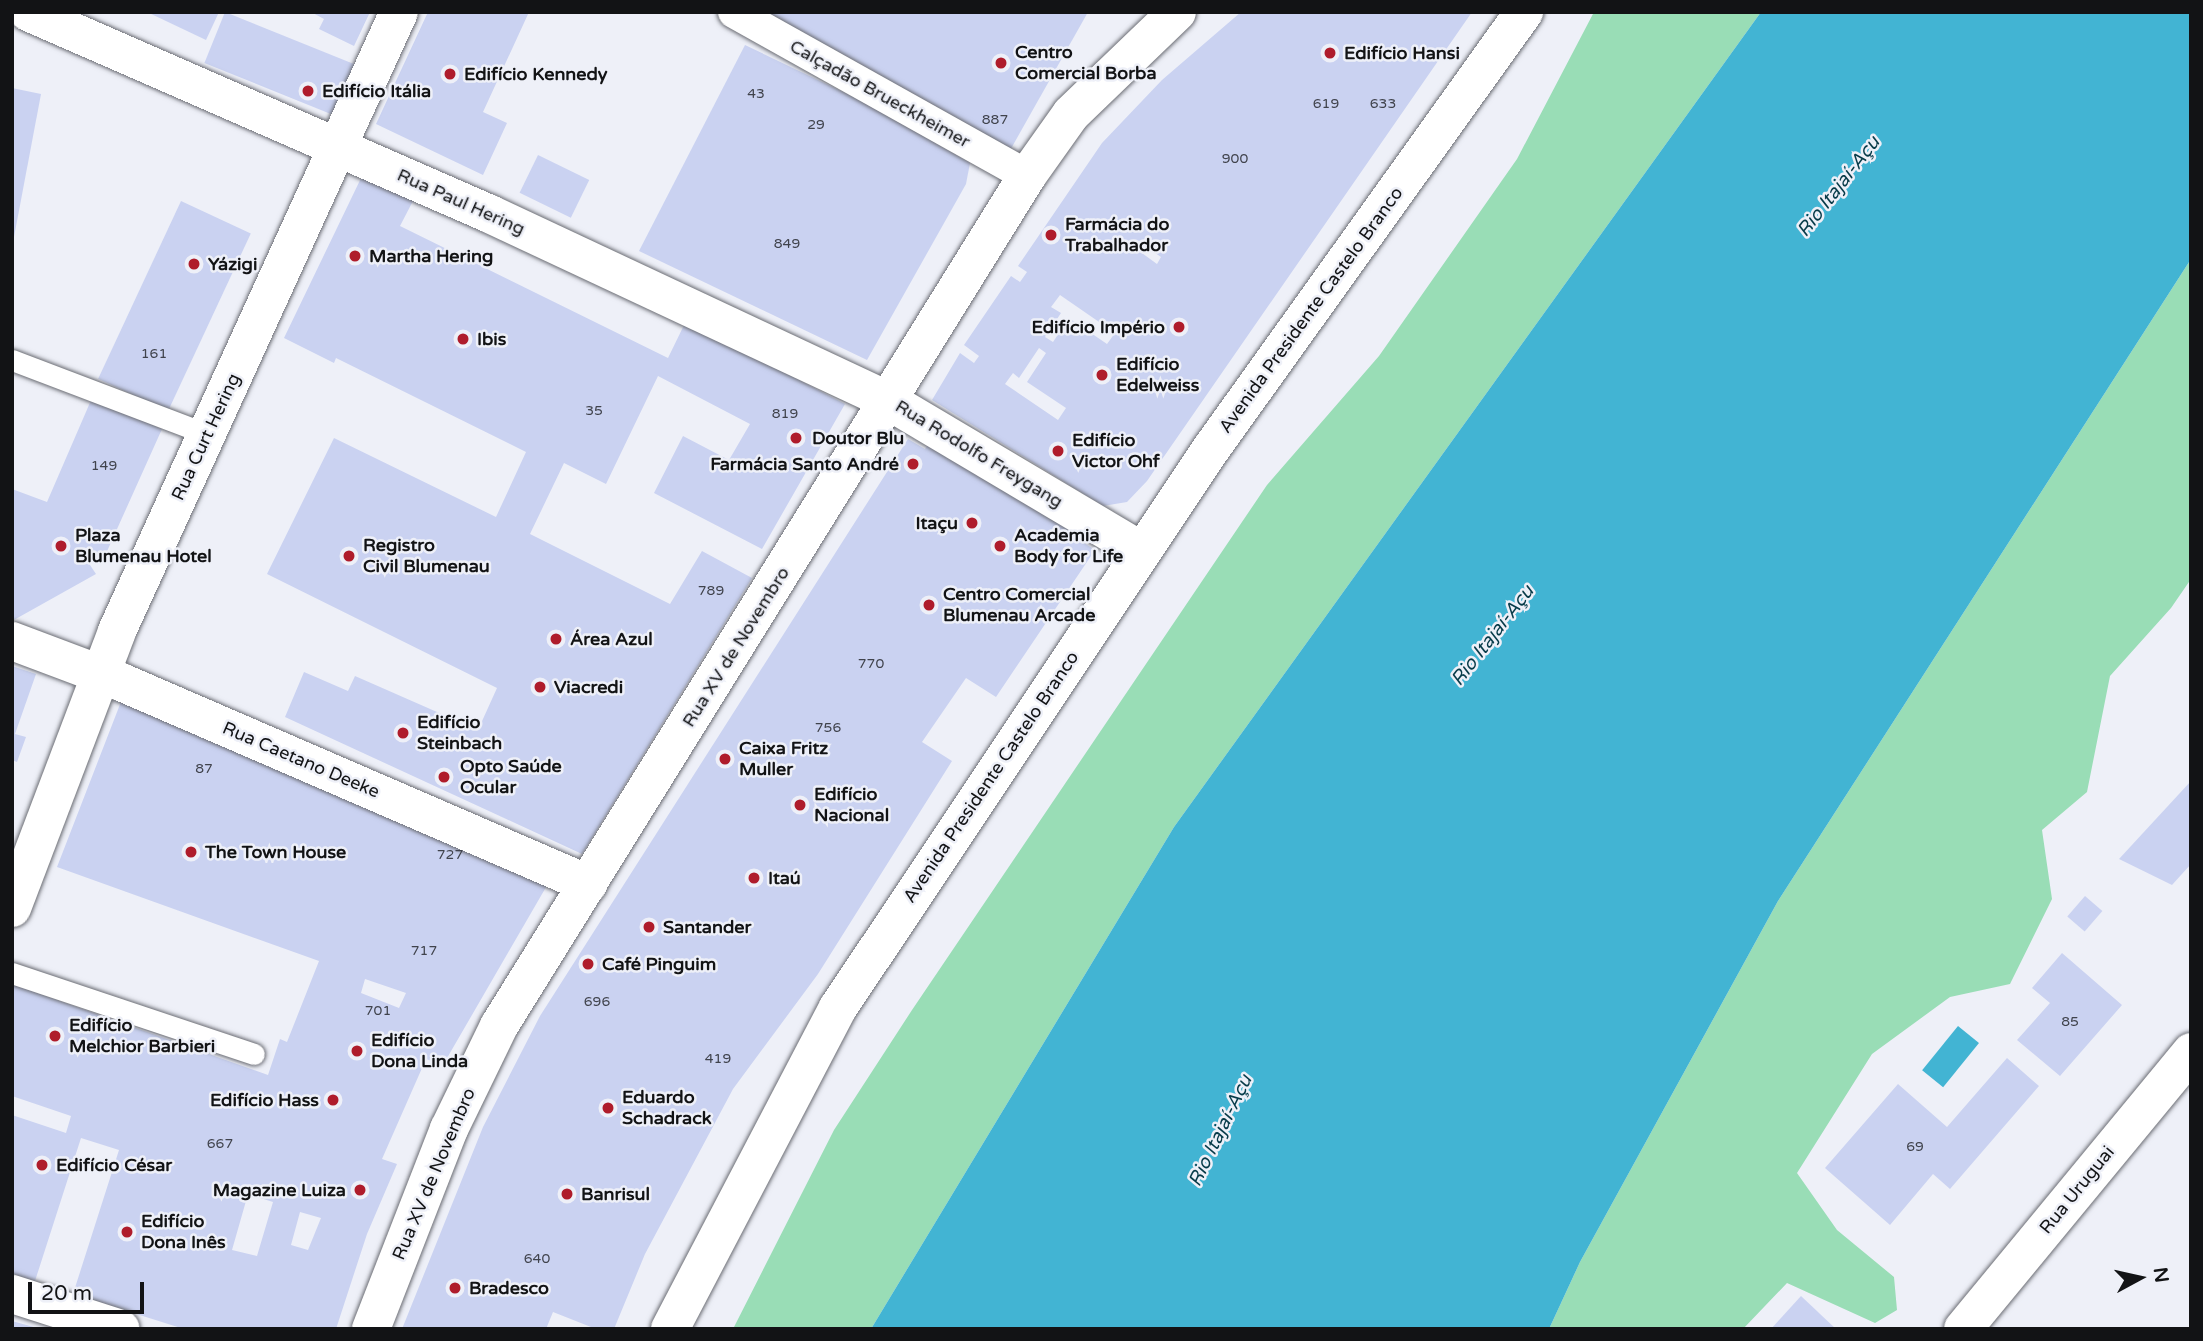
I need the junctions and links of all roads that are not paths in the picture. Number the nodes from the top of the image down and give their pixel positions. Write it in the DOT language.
graph roads {
  1 [pos="28,12"];
  2 [pos="399,12"];
  3 [pos="734,12"];
  4 [pos="1177,12"];
  5 [pos="1524,12"];
  6 [pos="338,148"];
  7 [pos="1027,176"];
  8 [pos="12,360"];
  9 [pos="889,401"];
  10 [pos="207,434"];
  11 [pos="1142,551"];
  12 [pos="12,641"];
  13 [pos="100,674"];
  14 [pos="588,884"];
  15 [pos="12,908"];
  16 [pos="12,974"];
  17 [pos="2191,1052"];
  18 [pos="254,1054"];
  19 [pos="12,1294"];
  20 [pos="121,1329"];
  21 [pos="371,1329"];
  22 [pos="670,1329"];
  23 [pos="1963,1329"];
  1 -- 6 [label="street, Rua Paul Hering"];
  2 -- 6 [label="street, Rua Curt Hering"];
  3 -- 7 [label="street, Calçadão Brueckheimer"];
  4 -- 7 [label="street, Rua XV de Novembro"];
  5 -- 11 [label="street, Avenida Presidente Castelo Branco"];
  6 -- 9 [label="street, Rua Paul Hering"];
  6 -- 10 [label="street, Rua Curt Hering"];
  7 -- 9 [label="street, Rua XV de Novembro"];
  8 -- 10 [label="lane"];
  9 -- 11 [label="street, Rua Rodolfo Freygang"];
  9 -- 14 [label="street, Rua XV de Novembro"];
  10 -- 13 [label="street, Rua Curt Hering"];
  11 -- 22 [label="street, Avenida Presidente Castelo Branco"];
  12 -- 13 [label="street, Rua Caetano Deeke"];
  13 -- 14 [label="street, Rua Caetano Deeke"];
  13 -- 15 [label="street, Rua Curt Hering"];
  14 -- 21 [label="street, Rua XV de Novembro"];
  16 -- 18 [label="lane"];
  17 -- 23 [label="street, Rua Uruguai"];
  19 -- 20 [label="street"];
}
